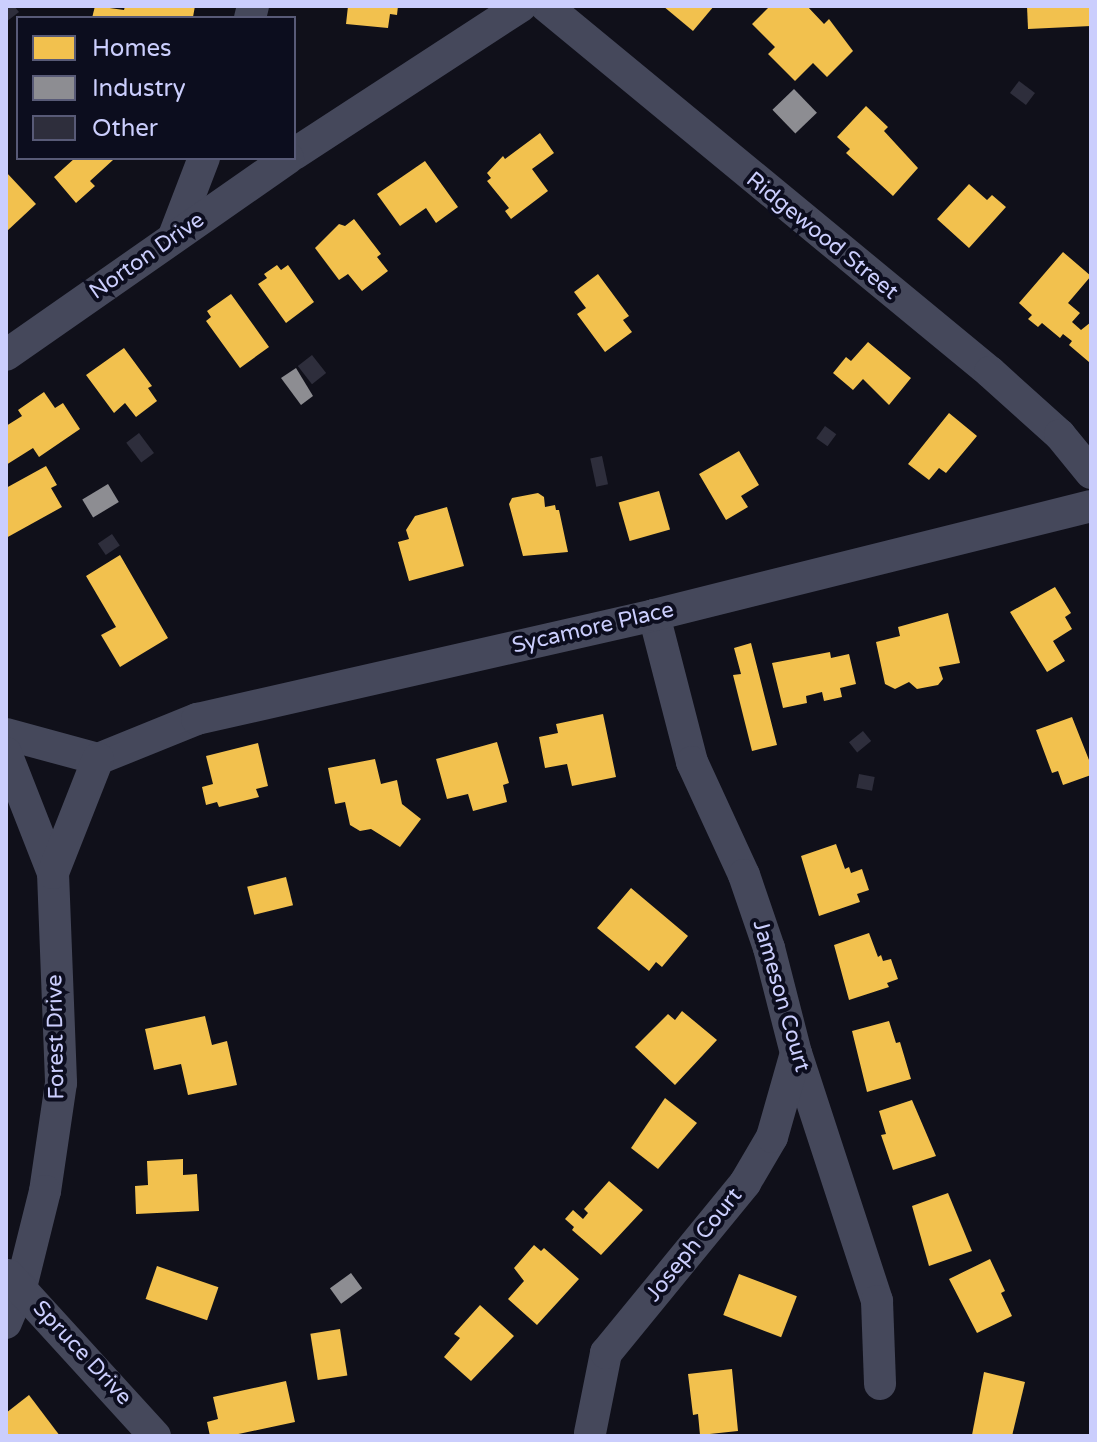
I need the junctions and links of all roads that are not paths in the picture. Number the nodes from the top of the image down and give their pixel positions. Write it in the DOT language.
graph roads {
  1 [pos="521,6"];
  2 [pos="546,6"];
  3 [pos="296,153"];
  4 [pos="203,160"];
  5 [pos="285,160"];
  6 [pos="174,236"];
  7 [pos="6,355"];
  8 [pos="1091,473"];
  9 [pos="1091,506"];
  10 [pos="654,615"];
  11 [pos="6,734"];
  12 [pos="6,753"];
  13 [pos="98,759"];
  14 [pos="53,873"];
  15 [pos="796,1053"];
  16 [pos="13,1280"];
  17 [pos="6,1323"];
  18 [pos="880,1384"];
  19 [pos="590,1433"];
  20 [pos="155,1436"];
  1 -- 3 [label="street"];
  2 -- 8 [label="street, Ridgewood Street"];
  4 -- 6 [label="street"];
  5 -- 6 [label="street, Norton Drive"];
  6 -- 7 [label="street, Norton Drive"];
  9 -- 10 [label="street, Sycamore Place"];
  10 -- 13 [label="street, Sycamore Place"];
  10 -- 15 [label="street, Jameson Court"];
  11 -- 13 [label="street"];
  12 -- 14 [label="street, Forest Drive"];
  13 -- 14 [label="street"];
  14 -- 16 [label="street, Forest Drive"];
  15 -- 18 [label="street, Jameson Court"];
  15 -- 19 [label="street, Joseph Court"];
  16 -- 17 [label="street, Forest Drive"];
  16 -- 20 [label="street, Spruce Drive"];
}
